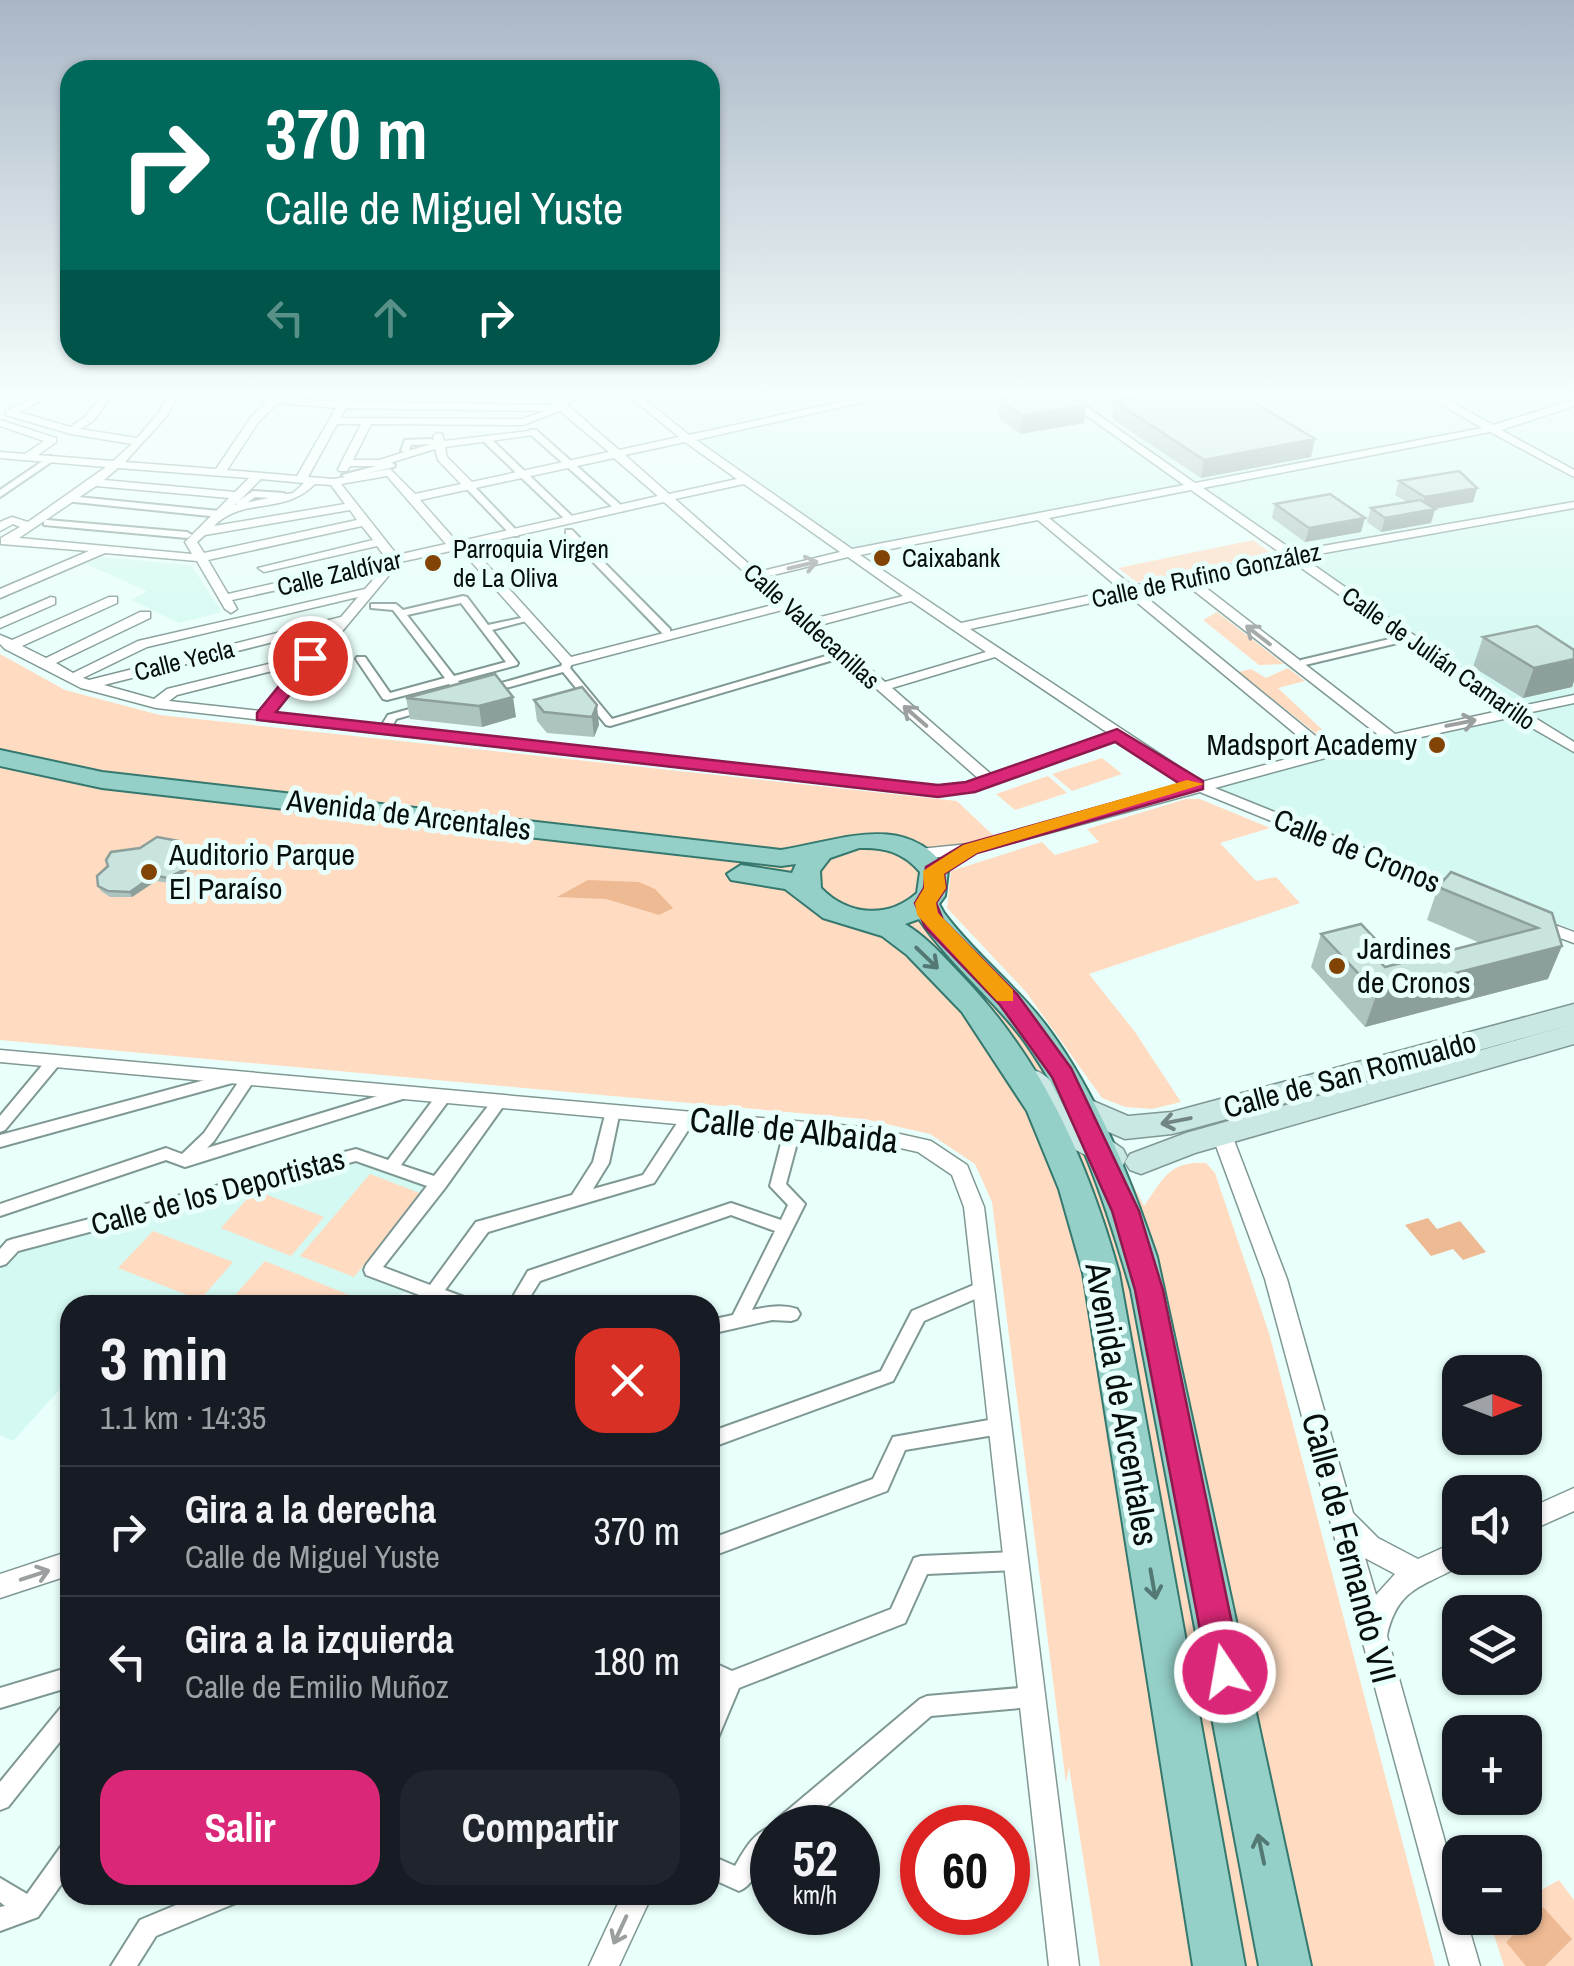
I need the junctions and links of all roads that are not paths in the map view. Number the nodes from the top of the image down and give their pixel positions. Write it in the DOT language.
graph roads {
  1 [pos="87,485"];
  2 [pos="113,485"];
  3 [pos="252,485"];
  4 [pos="304,485"];
  5 [pos="344,485"];
  6 [pos="402,485"];
  7 [pos="474,485"];
  8 [pos="532,485"];
  9 [pos="593,485"];
  10 [pos="652,485"];
  11 [pos="724,485"];
  12 [pos="752,485"];
  13 [pos="1194,485"];
  14 [pos="1208,485"];
  15 [pos="468,486"];
  16 [pos="1197,487"];
  17 [pos="284,496"];
  18 [pos="414,498"];
  19 [pos="667,498"];
  20 [pos="68,500"];
  21 [pos="239,500"];
  22 [pos="1574,505"];
  23 [pos="352,506"];
  24 [pos="620,509"];
  25 [pos="221,513"];
  26 [pos="1042,518"];
  27 [pos="4,521"];
  28 [pos="48,522"];
  29 [pos="364,522"];
  30 [pos="28,526"];
  31 [pos="570,526"];
  32 [pos="194,534"];
  33 [pos="515,534"];
  34 [pos="4,542"];
  35 [pos="380,542"];
  36 [pos="460,546"];
  37 [pos="102,550"];
  38 [pos="850,554"];
  39 [pos="1292,555"];
  40 [pos="198,558"];
  41 [pos="395,560"];
  42 [pos="264,568"];
  43 [pos="756,576"];
  44 [pos="1187,580"];
  45 [pos="1132,591"];
  46 [pos="364,592"];
  47 [pos="0,594"];
  48 [pos="913,597"];
  49 [pos="113,600"];
  50 [pos="51,601"];
  51 [pos="788,605"];
  52 [pos="375,606"];
  53 [pos="401,614"];
  54 [pos="145,615"];
  55 [pos="526,618"];
  56 [pos="340,621"];
  57 [pos="0,624"];
  58 [pos="809,624"];
  59 [pos="487,628"];
  60 [pos="958,628"];
  61 [pos="666,631"];
  62 [pos="1398,640"];
  63 [pos="5,643"];
  64 [pos="996,653"];
  65 [pos="843,654"];
  66 [pos="310,658"];
  67 [pos="111,659"];
  68 [pos="361,660"];
  69 [pos="1305,662"];
  70 [pos="44,664"];
  71 [pos="566,665"];
  72 [pos="124,675"];
  73 [pos="452,680"];
  74 [pos="79,682"];
  75 [pos="880,687"];
  76 [pos="481,692"];
  77 [pos="465,696"];
  78 [pos="1574,699"];
  79 [pos="446,701"];
  80 [pos="156,704"];
  81 [pos="1515,712"];
  82 [pos="263,716"];
  83 [pos="388,723"];
  84 [pos="1117,735"];
  85 [pos="1390,737"];
  86 [pos="1574,748"];
  87 [pos="1328,753"];
  88 [pos="0,758"];
  89 [pos="0,777"];
  90 [pos="989,780"];
  91 [pos="1196,785"];
  92 [pos="820,852"];
  93 [pos="927,863"];
  94 [pos="807,890"];
  95 [pos="1474,898"];
  96 [pos="925,903"];
  97 [pos="1524,918"];
  98 [pos="870,921"];
  99 [pos="1574,938"];
  100 [pos="1574,1014"];
  101 [pos="1574,1034"];
  102 [pos="0,1056"];
  103 [pos="54,1061"];
  104 [pos="240,1078"];
  105 [pos="1029,1078"];
  106 [pos="405,1093"];
  107 [pos="444,1096"];
  108 [pos="500,1101"];
  109 [pos="1079,1106"];
  110 [pos="612,1111"];
  111 [pos="688,1118"];
  112 [pos="0,1126"];
  113 [pos="793,1128"];
  114 [pos="1124,1128"];
  115 [pos="1222,1134"];
  116 [pos="0,1141"];
  117 [pos="1100,1152"];
  118 [pos="185,1161"];
  119 [pos="1142,1162"];
  120 [pos="391,1167"];
  121 [pos="439,1184"];
  122 [pos="577,1200"];
  123 [pos="2,1211"];
  124 [pos="1087,1213"];
  125 [pos="785,1228"];
  126 [pos="0,1259"];
  127 [pos="984,1288"];
  128 [pos="433,1292"];
  129 [pos="441,1295"];
  130 [pos="522,1295"];
  131 [pos="1153,1312"];
  132 [pos="791,1314"];
  133 [pos="739,1319"];
  134 [pos="720,1324"];
  135 [pos="1000,1426"];
  136 [pos="720,1436"];
  137 [pos="1574,1499"];
  138 [pos="1337,1510"];
  139 [pos="1542,1514"];
  140 [pos="720,1544"];
  141 [pos="1442,1560"];
  142 [pos="1015,1561"];
  143 [pos="60,1566"];
  144 [pos="1418,1571"];
  145 [pos="0,1586"];
  146 [pos="1374,1643"];
  147 [pos="720,1676"];
  148 [pos="60,1680"];
  149 [pos="732,1681"];
  150 [pos="1030,1697"];
  151 [pos="0,1698"];
  152 [pos="720,1708"];
  153 [pos="60,1724"];
  154 [pos="0,1799"];
  155 [pos="811,1805"];
  156 [pos="750,1862"];
  157 [pos="60,1867"];
  158 [pos="720,1871"];
  159 [pos="0,1888"];
  160 [pos="204,1905"];
  161 [pos="632,1905"];
  162 [pos="30,1909"];
  163 [pos="0,1919"];
  164 [pos="123,1966"];
  165 [pos="604,1966"];
  166 [pos="1064,1966"];
  167 [pos="1219,1966"];
  168 [pos="1285,1966"];
  169 [pos="1465,1966"];
  1 -- 20 [label="street"];
  2 -- 21 [label="street"];
  3 -- 21 [label="street"];
  4 -- 25 [label="street"];
  5 -- 23 [label="street"];
  6 -- 18 [label="street"];
  7 -- 15 [label="street"];
  8 -- 31 [label="street"];
  9 -- 24 [label="street"];
  10 -- 19 [label="street, Calle Valdecanillas"];
  11 -- 19 [label="street, Calle Zaldívar"];
  12 -- 38 [label="street, Calle de Cronos"];
  13 -- 16 [label="street, Calle de Julián Camarillo"];
  14 -- 16 [label="street"];
  15 -- 18 [label="street"];
  15 -- 33 [label="street"];
  16 -- 26 [label="street"];
  16 -- 39 [label="street, Calle de Julián Camarillo"];
  17 -- 21 [label="street"];
  18 -- 36 [label="street"];
  19 -- 24 [label="street, Calle Zaldívar"];
  19 -- 43 [label="street, Calle Valdecanillas"];
  20 -- 25 [label="street"];
  20 -- 30 [label="street"];
  21 -- 25 [label="street"];
  22 -- 39 [label="street, Calle de Rufino González"];
  23 -- 29 [label="street"];
  23 -- 32 [label="street"];
  24 -- 31 [label="street, Calle Zaldívar"];
  25 -- 32 [label="street"];
  26 -- 38 [label="street"];
  26 -- 45 [label="street"];
  27 -- 30 [label="street"];
  28 -- 32 [label="street"];
  29 -- 35 [label="street"];
  29 -- 40 [label="street"];
  30 -- 34 [label="street"];
  31 -- 33 [label="street, Calle Zaldívar"];
  31 -- 61 [label="street"];
  32 -- 40 [label="street"];
  33 -- 36 [label="street, Calle Zaldívar"];
  34 -- 37 [label="street"];
  35 -- 41 [label="street"];
  35 -- 42 [label="street"];
  36 -- 41 [label="street, Calle Zaldívar"];
  36 -- 55 [label="street"];
  37 -- 40 [label="street"];
  37 -- 47 [label="street"];
  43 -- 38 [label="street, one-way"];
  38 -- 48 [label="street, Calle de Cronos"];
  39 -- 44 [label="street, Calle de Rufino González"];
  39 -- 81 [label="street, Calle de Julián Camarillo"];
  40 -- 41 [label="street, Calle Zaldívar"];
  41 -- 46 [label="street"];
  43 -- 51 [label="street, Calle Valdecanillas"];
  44 -- 45 [label="street, Calle de Rufino González"];
  85 -- 44 [label="street, one-way"];
  45 -- 60 [label="street, Calle de Rufino González"];
  45 -- 87 [label="street"];
  46 -- 56 [label="street"];
  46 -- 67 [label="street"];
  48 -- 58 [label="street"];
  48 -- 60 [label="street, Calle de Cronos"];
  49 -- 63 [label="street"];
  50 -- 57 [label="street"];
  51 -- 58 [label="street, Calle Valdecanillas"];
  51 -- 71 [label="street"];
  52 -- 53 [label="street"];
  53 -- 59 [label="street"];
  53 -- 73 [label="street"];
  54 -- 70 [label="street"];
  55 -- 59 [label="street"];
  55 -- 71 [label="street"];
  56 -- 66 [label="street"];
  56 -- 72 [label="street, Calle Yecla"];
  58 -- 65 [label="street, Calle Valdecanillas"];
  59 -- 73 [label="street"];
  60 -- 64 [label="street, Calle de Cronos"];
  62 -- 69 [label="street"];
  63 -- 70 [label="street"];
  64 -- 75 [label="street"];
  64 -- 84 [label="street, Calle de Cronos"];
  65 -- 71 [label="street"];
  65 -- 75 [label="street, Calle Valdecanillas"];
  66 -- 80 [label="street"];
  66 -- 82 [label="street"];
  67 -- 72 [label="street"];
  67 -- 74 [label="street"];
  68 -- 73 [label="street"];
  70 -- 74 [label="street"];
  71 -- 76 [label="street"];
  72 -- 74 [label="street, Calle Yecla"];
  73 -- 77 [label="street"];
  74 -- 80 [label="street"];
  90 -- 75 [label="street, Calle Valdecanillas, one-way"];
  78 -- 81 [label="street"];
  79 -- 83 [label="street"];
  80 -- 82 [label="street"];
  85 -- 81 [label="street, one-way"];
  81 -- 86 [label="street, Calle de Julián Camarillo"];
  82 -- 90 [label="street"];
  84 -- 90 [label="street"];
  84 -- 91 [label="street, Calle de Cronos"];
  85 -- 87 [label="street"];
  87 -- 91 [label="street"];
  88 -- 92 [label="main road, Avenida de Arcentales"];
  89 -- 94 [label="main road, Avenida de Arcentales"];
  91 -- 93 [label="street"];
  91 -- 95 [label="street, Calle de Cronos"];
  92 -- 93 [label="main road"];
  92 -- 94 [label="main road"];
  93 -- 96 [label="main road"];
  94 -- 98 [label="main road"];
  96 -- 98 [label="main road"];
  96 -- 109 [label="main road, Avenida de Arcentales"];
  97 -- 99 [label="street"];
  98 -- 105 [label="main road, Avenida de Arcentales, one-way"];
  100 -- 114 [label="main road, Calle de San Romualdo, one-way"];
  101 -- 115 [label="main road, Calle de San Romualdo"];
  102 -- 103 [label="street, Calle de Albaida"];
  103 -- 104 [label="street, Calle de Albaida"];
  103 -- 112 [label="street"];
  104 -- 106 [label="street, Calle de Albaida"];
  104 -- 116 [label="street"];
  104 -- 118 [label="street"];
  105 -- 117 [label="main road"];
  105 -- 124 [label="main road, Avenida de Arcentales"];
  106 -- 107 [label="street, Calle de Albaida"];
  106 -- 118 [label="street"];
  107 -- 108 [label="street, Calle de Albaida"];
  107 -- 120 [label="street"];
  108 -- 110 [label="street, Calle de Albaida"];
  108 -- 121 [label="street"];
  109 -- 114 [label="main road"];
  109 -- 117 [label="main road, Avenida de Arcentales"];
  110 -- 111 [label="street, Calle de Albaida"];
  110 -- 122 [label="street"];
  111 -- 113 [label="street, Calle de Albaida"];
  111 -- 122 [label="street"];
  113 -- 125 [label="street"];
  113 -- 127 [label="street, Calle de Albaida"];
  114 -- 117 [label="main road"];
  115 -- 119 [label="main road, Calle de San Romualdo"];
  115 -- 138 [label="street, Calle de Fernando VII"];
  117 -- 119 [label="main road"];
  117 -- 124 [label="main road"];
  117 -- 131 [label="main road, Avenida de Arcentales"];
  118 -- 123 [label="street"];
  119 -- 131 [label="main road"];
  120 -- 121 [label="street, Calle de los Deportistas"];
  120 -- 126 [label="street, Calle de los Deportistas"];
  121 -- 128 [label="street"];
  122 -- 128 [label="street"];
  124 -- 167 [label="main road, Avenida de Arcentales, one-way"];
  125 -- 130 [label="street"];
  125 -- 133 [label="street"];
  127 -- 135 [label="street, Calle de Albaida"];
  127 -- 136 [label="street"];
  128 -- 129 [label="street"];
  168 -- 131 [label="main road, Avenida de Arcentales, one-way"];
  132 -- 133 [label="street"];
  133 -- 134 [label="street"];
  135 -- 140 [label="street"];
  135 -- 142 [label="street, Calle de Albaida"];
  137 -- 139 [label="street"];
  138 -- 144 [label="street"];
  138 -- 146 [label="street, Calle de Fernando VII"];
  141 -- 144 [label="street"];
  142 -- 149 [label="street"];
  142 -- 150 [label="street, Calle de Albaida"];
  145 -- 143 [label="street, one-way"];
  144 -- 146 [label="street"];
  146 -- 169 [label="street, Calle de Fernando VII"];
  147 -- 149 [label="street"];
  148 -- 151 [label="street"];
  149 -- 152 [label="street"];
  150 -- 155 [label="street"];
  150 -- 166 [label="street, Calle de Albaida"];
  153 -- 154 [label="street"];
  156 -- 158 [label="street"];
  157 -- 162 [label="street"];
  159 -- 162 [label="street"];
  160 -- 164 [label="street"];
  161 -- 165 [label="street, one-way"];
  162 -- 163 [label="street"];
}
